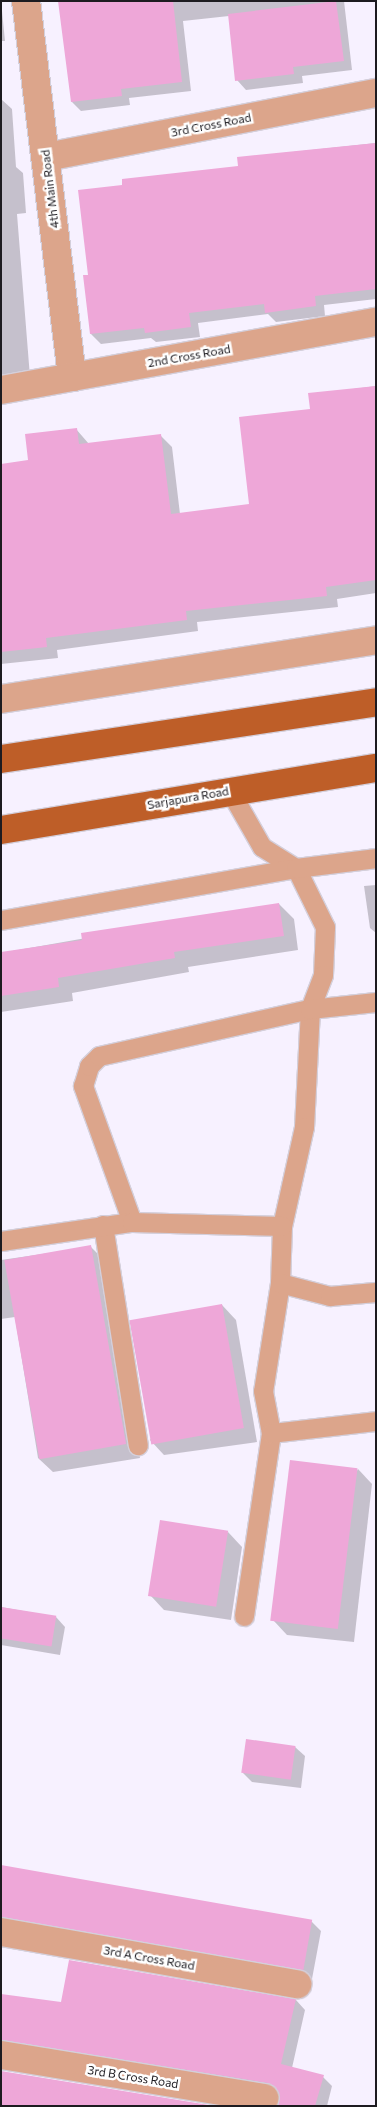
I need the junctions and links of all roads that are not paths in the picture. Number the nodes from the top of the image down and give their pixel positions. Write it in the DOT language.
graph roads {
  1 [pos="26,1"];
  2 [pos="376,93"];
  3 [pos="46,157"];
  4 [pos="376,322"];
  5 [pos="72,377"];
  6 [pos="1,390"];
  7 [pos="376,640"];
  8 [pos="1,699"];
  9 [pos="376,702"];
  10 [pos="1,759"];
  11 [pos="376,768"];
  12 [pos="230,791"];
  13 [pos="1,830"];
  14 [pos="376,858"];
  15 [pos="296,868"];
  16 [pos="1,920"];
  17 [pos="376,1002"];
  18 [pos="310,1009"];
  19 [pos="132,1222"];
  20 [pos="103,1224"];
  21 [pos="282,1226"];
  22 [pos="1,1242"];
  23 [pos="280,1283"];
  24 [pos="376,1292"];
  25 [pos="376,1421"];
  26 [pos="271,1432"];
  27 [pos="138,1445"];
  28 [pos="244,1616"];
  29 [pos="1,1932"];
  30 [pos="297,1984"];
  31 [pos="1,2055"];
  32 [pos="265,2098"];
  1 -- 3 [label="street, 4th Main Road"];
  2 -- 3 [label="street, 3rd Cross Road"];
  3 -- 5 [label="street, 4th Main Road"];
  4 -- 5 [label="street, 2nd Cross Road"];
  5 -- 6 [label="street, 2nd Cross Road"];
  7 -- 8 [label="street"];
  9 -- 10 [label="main road"];
  11 -- 12 [label="main road, Sarjapura Road"];
  12 -- 13 [label="main road, Sarjapura Road"];
  12 -- 15 [label="lane"];
  14 -- 15 [label="lane"];
  15 -- 16 [label="lane"];
  15 -- 18 [label="lane"];
  17 -- 18 [label="lane"];
  18 -- 19 [label="lane"];
  18 -- 21 [label="lane"];
  19 -- 20 [label="lane"];
  19 -- 21 [label="lane"];
  20 -- 22 [label="lane"];
  20 -- 27 [label="lane"];
  21 -- 23 [label="lane"];
  23 -- 24 [label="lane"];
  23 -- 26 [label="lane"];
  25 -- 26 [label="lane"];
  26 -- 28 [label="lane"];
  29 -- 30 [label="street, 3rd A Cross Road"];
  31 -- 32 [label="street, 3rd B Cross Road"];
}
